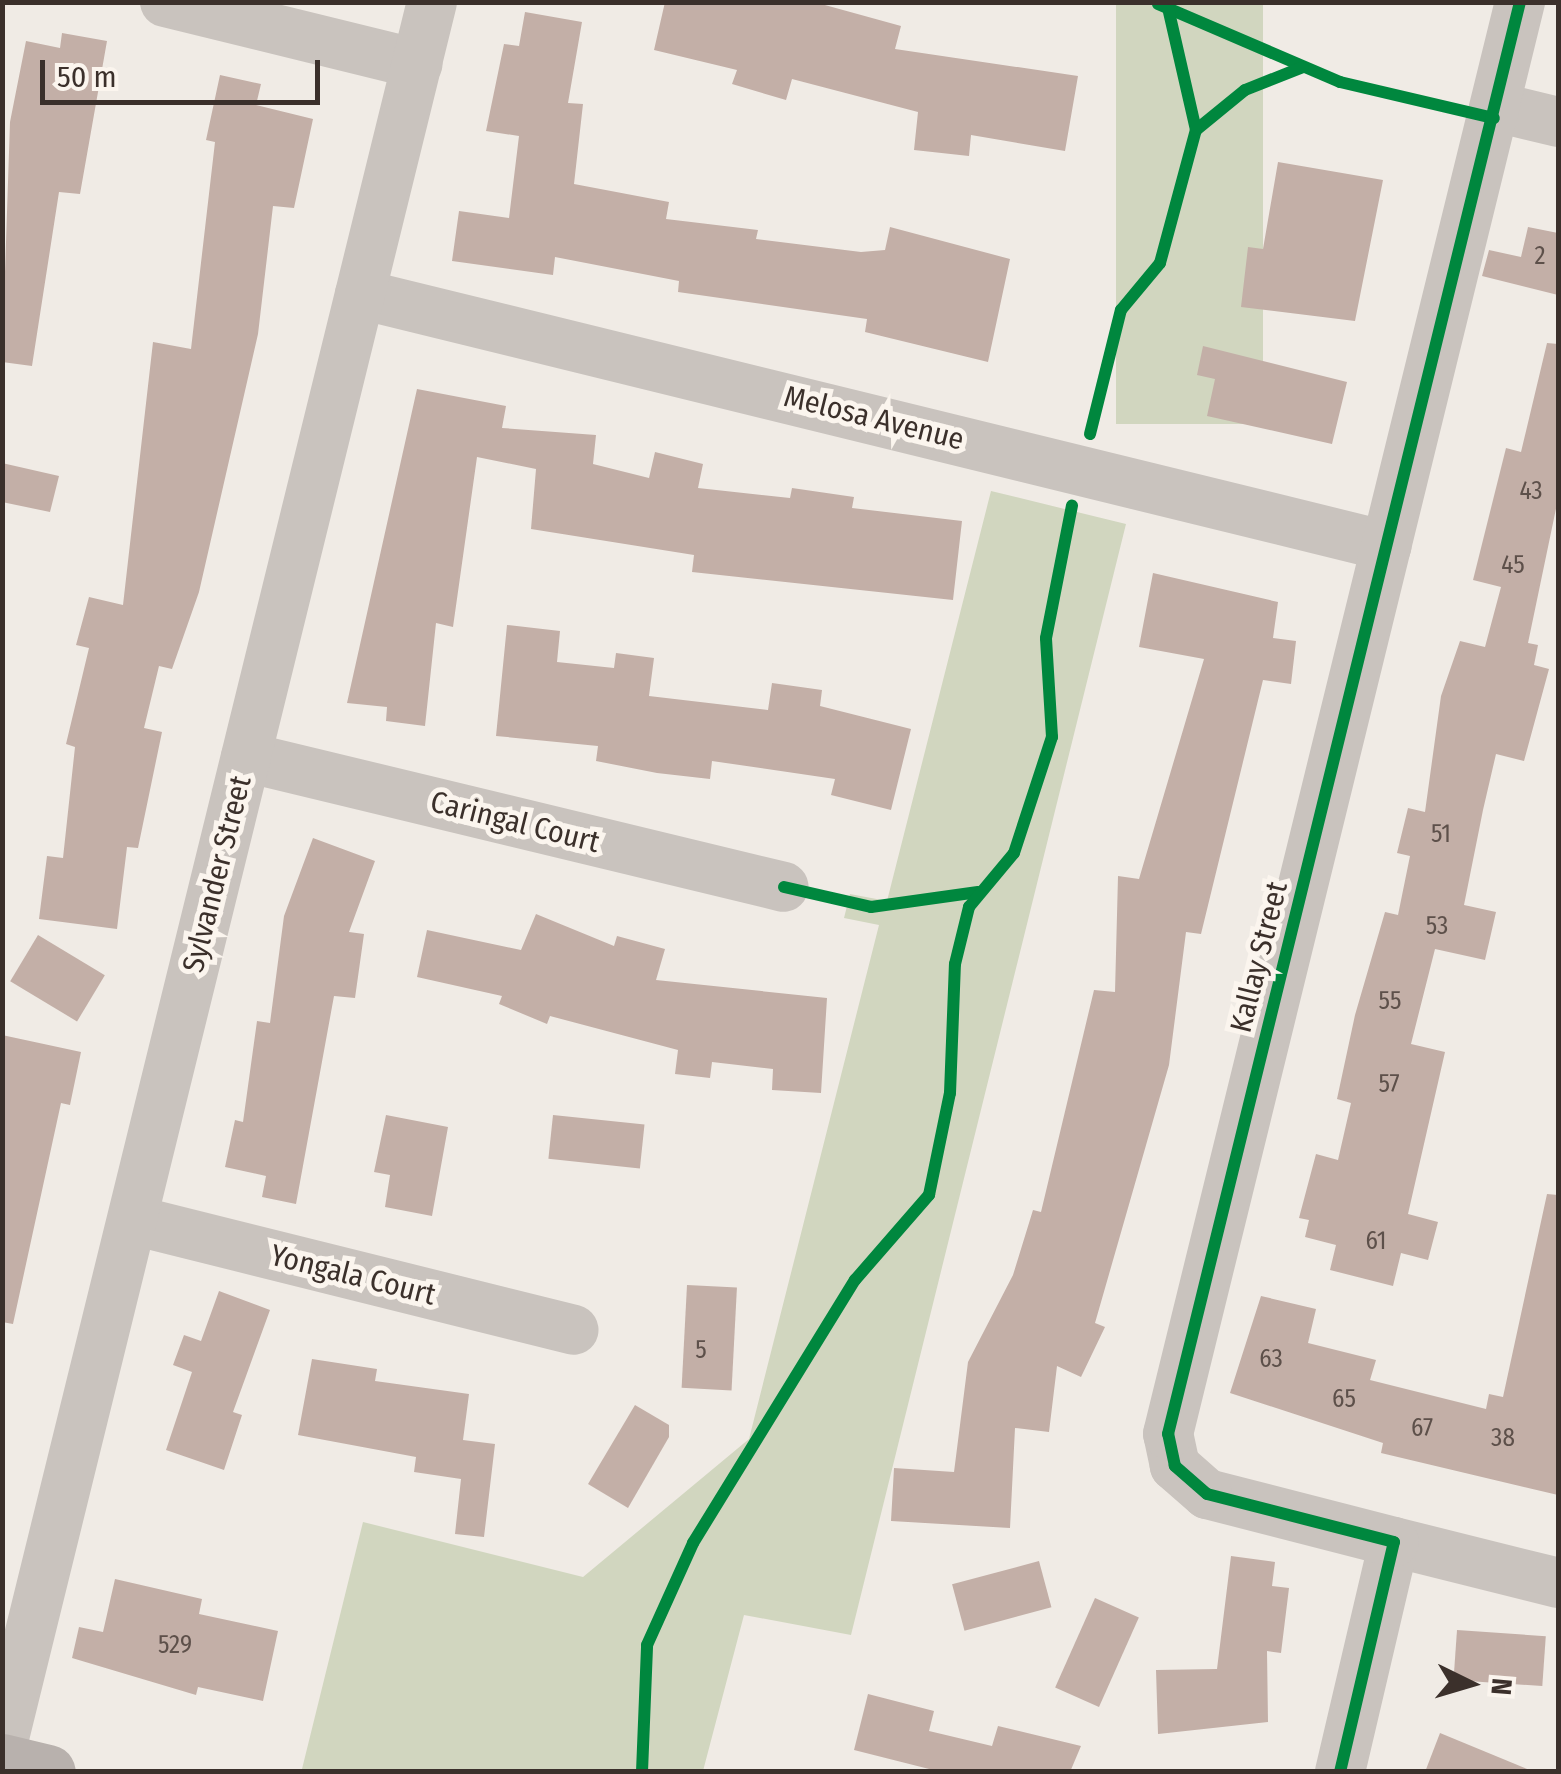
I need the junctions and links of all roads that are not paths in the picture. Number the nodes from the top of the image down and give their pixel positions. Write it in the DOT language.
graph roads {
  1 [pos="165,2"];
  2 [pos="432,2"];
  3 [pos="1520,2"];
  4 [pos="417,64"];
  5 [pos="1496,106"];
  6 [pos="1558,122"];
  7 [pos="360,294"];
  8 [pos="1387,546"];
  9 [pos="246,757"];
  10 [pos="784,887"];
  11 [pos="133,1220"];
  12 [pos="574,1330"];
  13 [pos="1394,1542"];
  14 [pos="1558,1583"];
  15 [pos="2,1746"];
  16 [pos="2,1760"];
  17 [pos="48,1772"];
  18 [pos="1340,1772"];
  1 -- 4 [label="street"];
  2 -- 4 [label="street, Sylvander Street"];
  3 -- 5 [label="street, Kallay Street"];
  4 -- 7 [label="street, Sylvander Street"];
  5 -- 6 [label="street"];
  5 -- 8 [label="street, Kallay Street"];
  7 -- 8 [label="street, Melosa Avenue"];
  7 -- 9 [label="street, Sylvander Street"];
  8 -- 13 [label="street, Kallay Street"];
  9 -- 10 [label="street, Caringal Court"];
  9 -- 11 [label="street, Sylvander Street"];
  11 -- 12 [label="street, Yongala Court"];
  11 -- 15 [label="street, Sylvander Street"];
  13 -- 14 [label="street, Kallay Street"];
  13 -- 18 [label="street"];
  16 -- 17 [label="main road"];
}
